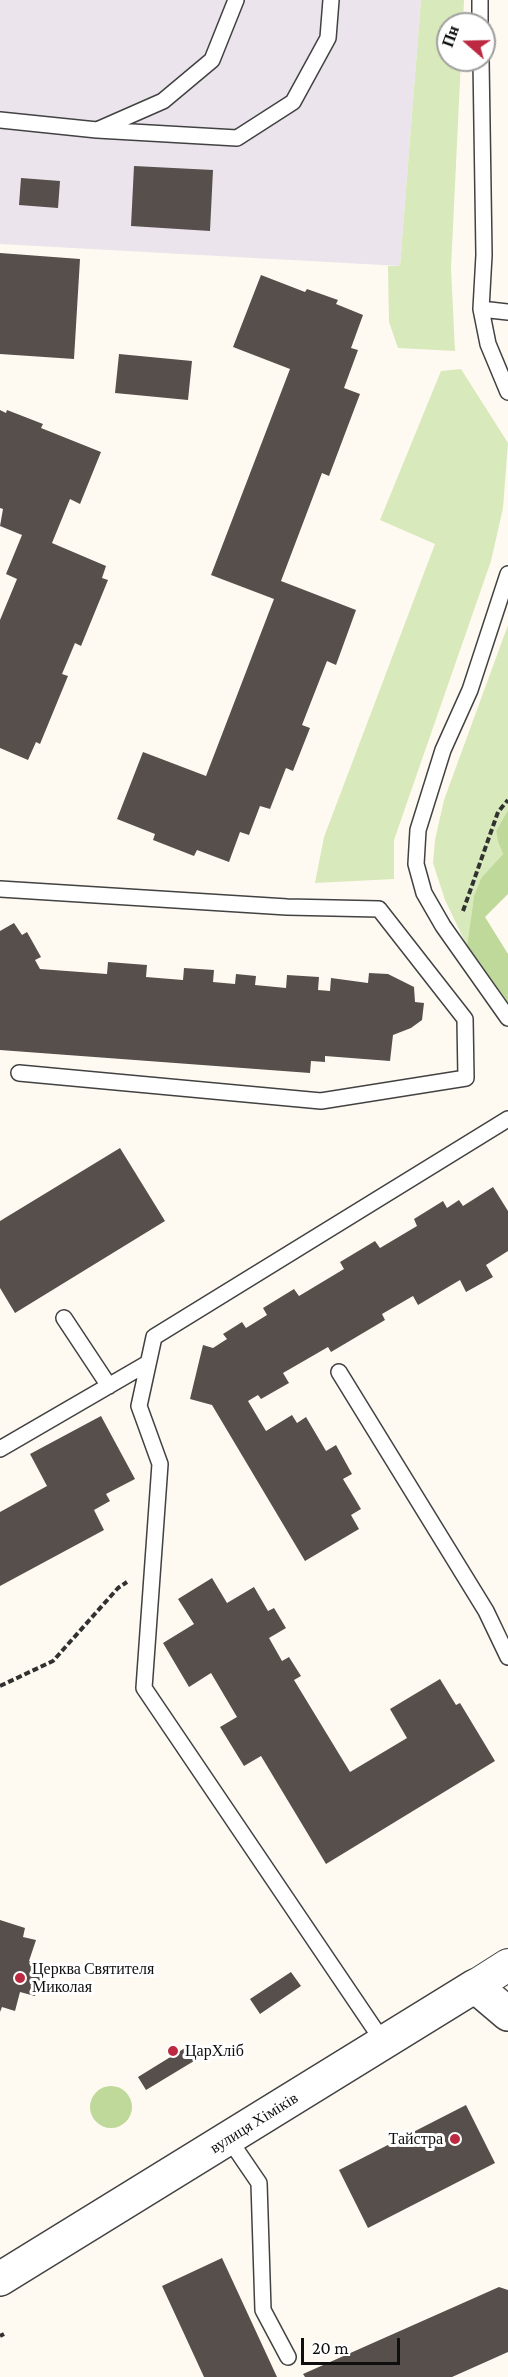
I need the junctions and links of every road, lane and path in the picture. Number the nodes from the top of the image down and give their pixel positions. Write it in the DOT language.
graph roads {
  1 [pos="236,0"];
  2 [pos="331,0"];
  3 [pos="481,72"];
  4 [pos="0,120"];
  5 [pos="97,130"];
  6 [pos="481,309"];
  7 [pos="508,312"];
  8 [pos="508,392"];
  9 [pos="508,574"];
  10 [pos="508,800"];
  11 [pos="0,889"];
  12 [pos="452,940"];
  13 [pos="508,1018"];
  14 [pos="19,1073"];
  15 [pos="508,1119"];
  16 [pos="64,1318"];
  17 [pos="148,1364"];
  18 [pos="339,1372"];
  19 [pos="109,1386"];
  20 [pos="0,1449"];
  21 [pos="152,1568"];
  22 [pos="508,1657"];
  23 [pos="0,1686"];
  24 [pos="508,1965"];
  25 [pos="475,1986"];
  26 [pos="508,2014"];
  27 [pos="384,2043"];
  28 [pos="228,2139"];
  29 [pos="0,2279"];
  30 [pos="288,2357"];
  1 -- 5 [label="lane"];
  2 -- 5 [label="lane"];
  3 -- 6 [label="lane"];
  4 -- 5 [label="lane"];
  6 -- 7 [label="lane"];
  6 -- 8 [label="lane"];
  9 -- 12 [label="lane"];
  10 -- 12 [label="path"];
  11 -- 14 [label="lane"];
  12 -- 13 [label="lane"];
  15 -- 17 [label="lane"];
  16 -- 19 [label="lane"];
  17 -- 19 [label="lane"];
  17 -- 21 [label="lane"];
  18 -- 22 [label="lane"];
  19 -- 20 [label="lane"];
  21 -- 23 [label="path"];
  21 -- 27 [label="lane"];
  24 -- 25 [label="street, вулиця Хіміків"];
  25 -- 26 [label="street"];
  25 -- 27 [label="street, вулиця Хіміків"];
  27 -- 28 [label="street, вулиця Хіміків"];
  28 -- 29 [label="street, вулиця Хіміків"];
  28 -- 30 [label="lane"];
}
